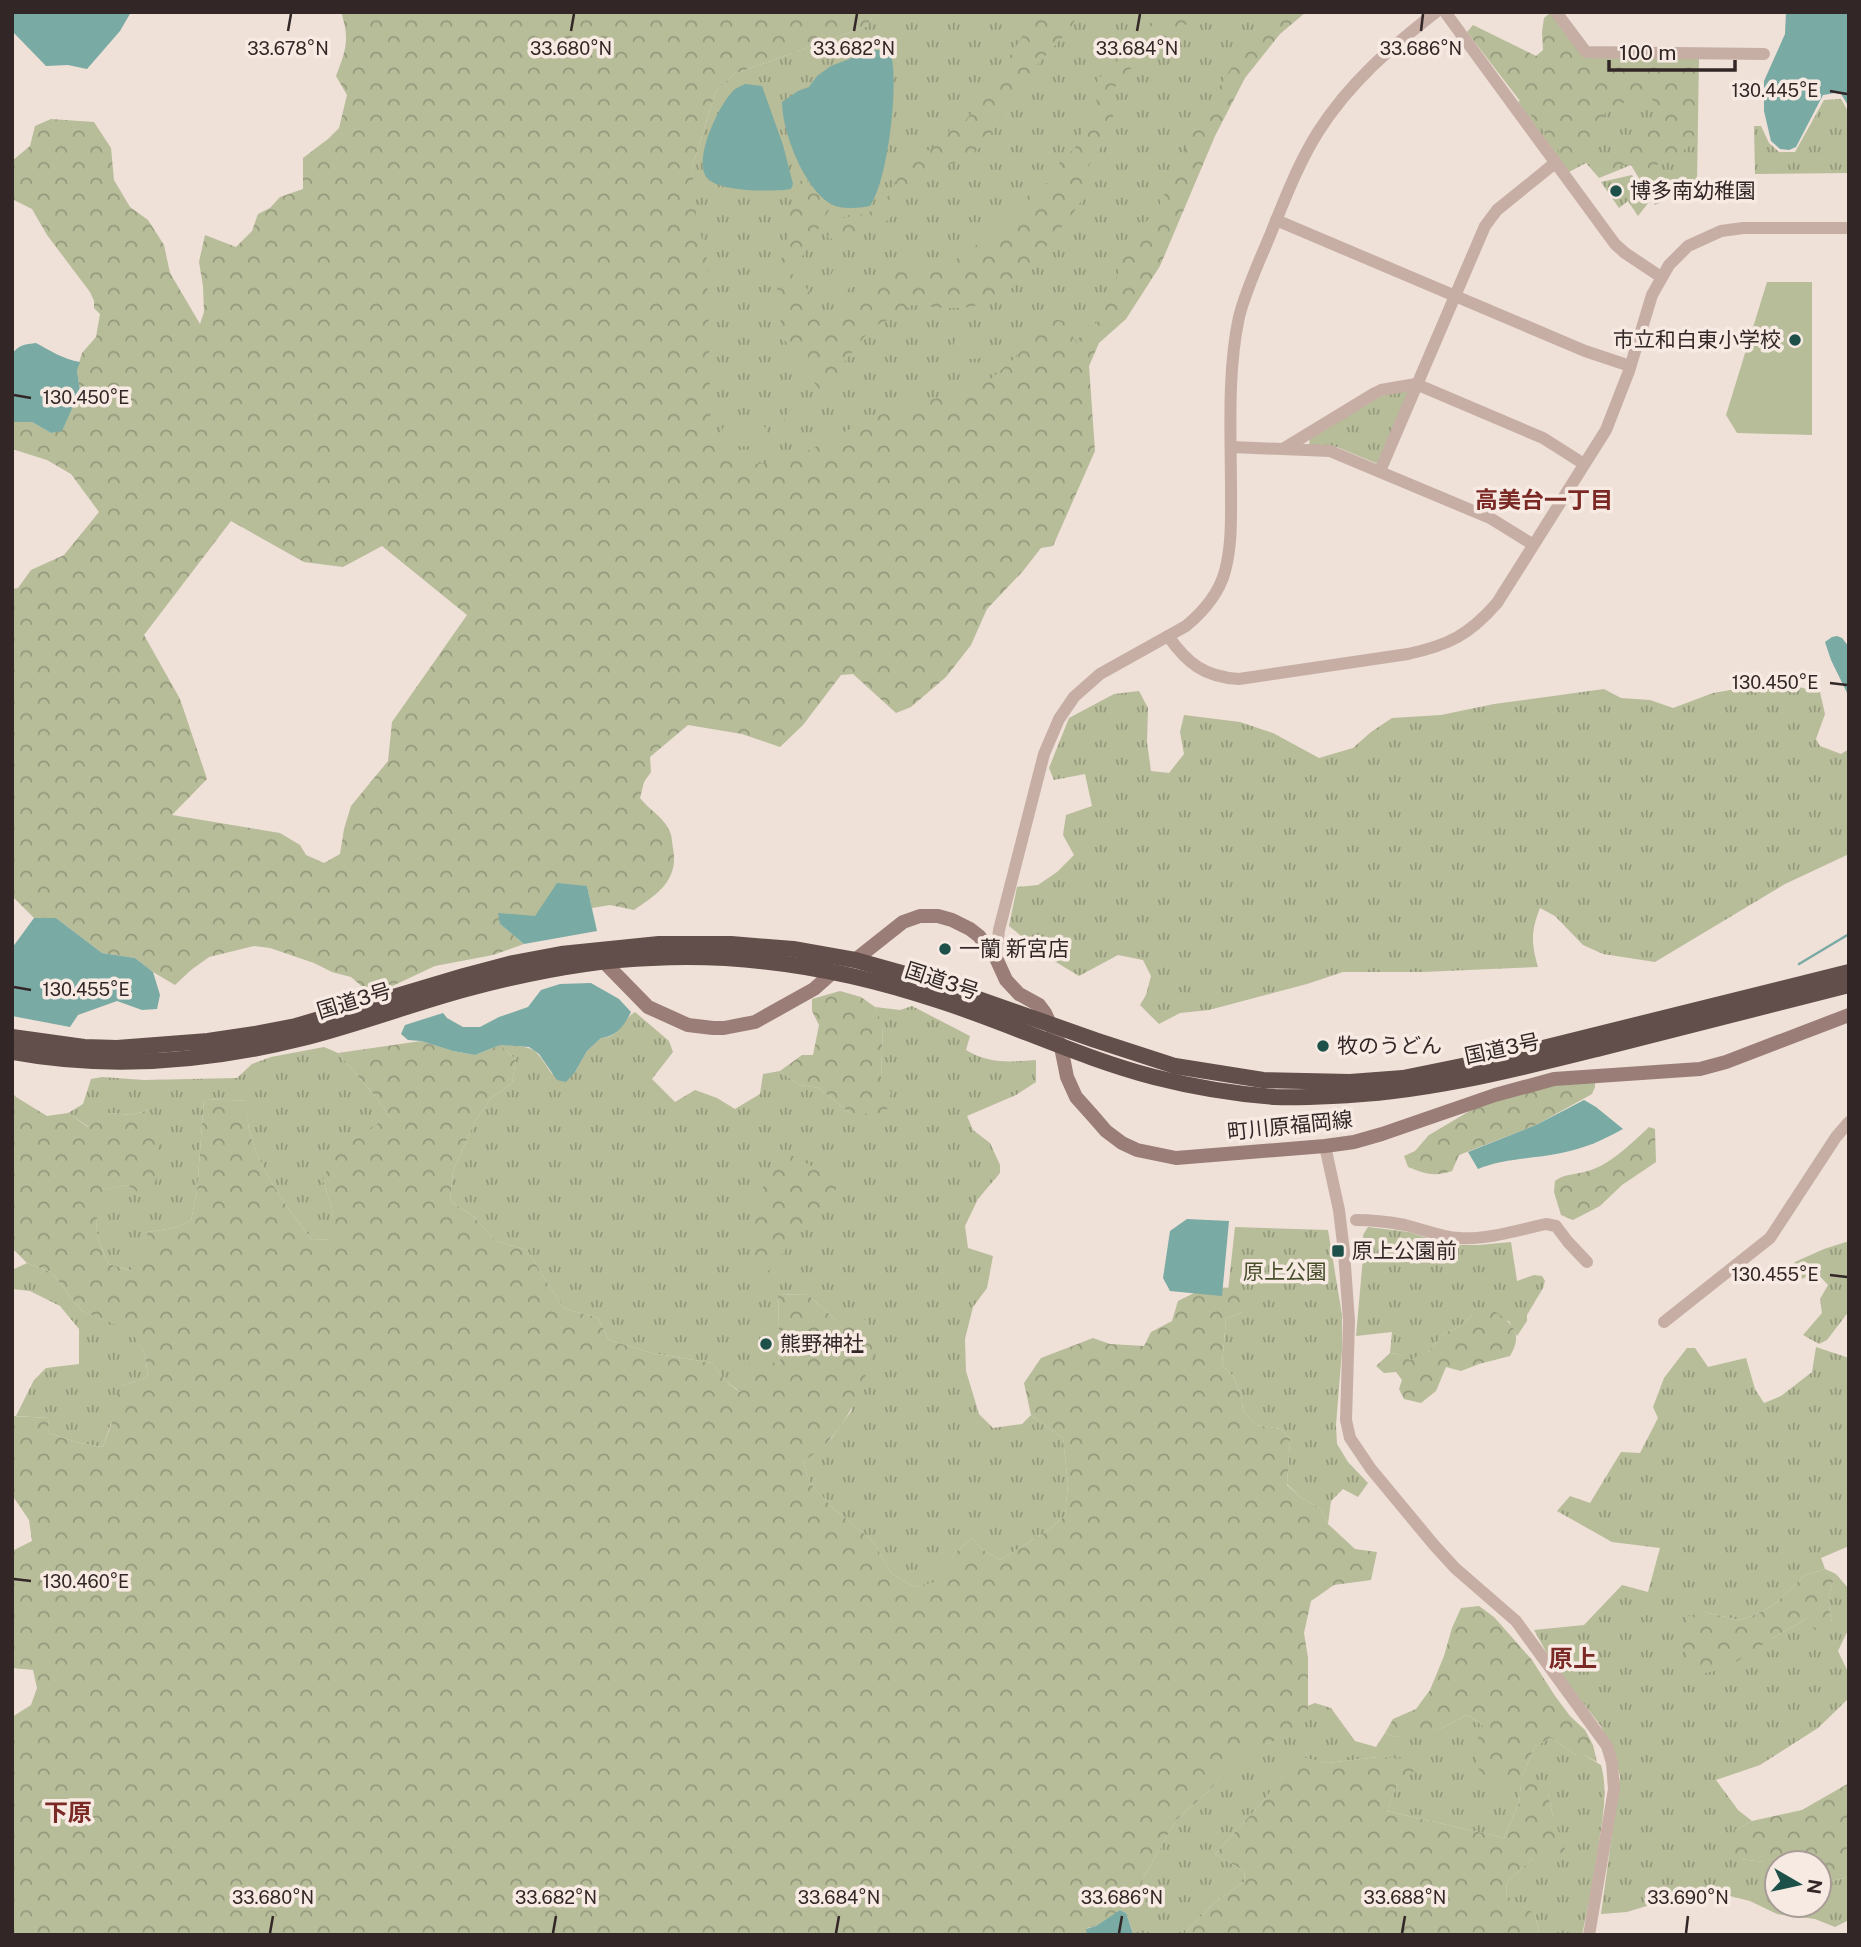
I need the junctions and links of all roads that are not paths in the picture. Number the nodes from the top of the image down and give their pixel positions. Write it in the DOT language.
graph roads {
  1 [pos="1436,12"];
  2 [pos="1445,12"];
  3 [pos="1556,12"];
  4 [pos="1764,54"];
  5 [pos="1555,163"];
  6 [pos="1276,220"];
  7 [pos="1849,228"];
  8 [pos="1661,277"];
  9 [pos="1454,296"];
  10 [pos="1630,366"];
  11 [pos="1416,384"];
  12 [pos="1231,447"];
  13 [pos="1283,449"];
  14 [pos="1584,464"];
  15 [pos="1380,471"];
  16 [pos="1532,544"];
  17 [pos="1168,636"];
  18 [pos="996,958"];
  19 [pos="855,960"];
  20 [pos="605,963"];
  21 [pos="1849,972"];
  22 [pos="832,973"];
  23 [pos="1849,985"];
  24 [pos="1849,1015"];
  25 [pos="1050,1025"];
  26 [pos="12,1037"];
  27 [pos="1061,1046"];
  28 [pos="12,1052"];
  29 [pos="1849,1122"];
  30 [pos="1325,1146"];
  31 [pos="1356,1220"];
  32 [pos="1587,1262"];
  33 [pos="1664,1322"];
  34 [pos="1589,1935"];
  1 -- 6 [label="street"];
  2 -- 5 [label="street"];
  3 -- 4 [label="street"];
  5 -- 8 [label="street"];
  5 -- 9 [label="street"];
  6 -- 9 [label="street"];
  6 -- 12 [label="street"];
  7 -- 8 [label="street"];
  8 -- 10 [label="street"];
  9 -- 10 [label="street"];
  9 -- 11 [label="street"];
  10 -- 14 [label="street"];
  11 -- 13 [label="street"];
  11 -- 14 [label="street"];
  11 -- 15 [label="street"];
  12 -- 13 [label="street"];
  12 -- 17 [label="street"];
  13 -- 15 [label="street"];
  14 -- 16 [label="street"];
  15 -- 16 [label="street"];
  16 -- 17 [label="street"];
  17 -- 18 [label="street"];
  18 -- 19 [label="main road, 町川原福岡線"];
  18 -- 25 [label="main road, 町川原福岡線"];
  19 -- 25 [label="highway, 国道3号"];
  19 -- 26 [label="highway, 国道3号"];
  20 -- 22 [label="highway, 国道3号"];
  20 -- 22 [label="main road"];
  20 -- 28 [label="highway, 国道3号"];
  21 -- 25 [label="highway, 国道3号"];
  22 -- 27 [label="highway, 国道3号"];
  23 -- 27 [label="highway, 国道3号"];
  24 -- 30 [label="main road, 町川原福岡線"];
  25 -- 27 [label="main road, 町川原福岡線"];
  27 -- 30 [label="main road, 町川原福岡線"];
  29 -- 33 [label="street"];
  30 -- 34 [label="street"];
  31 -- 32 [label="street"];
}
